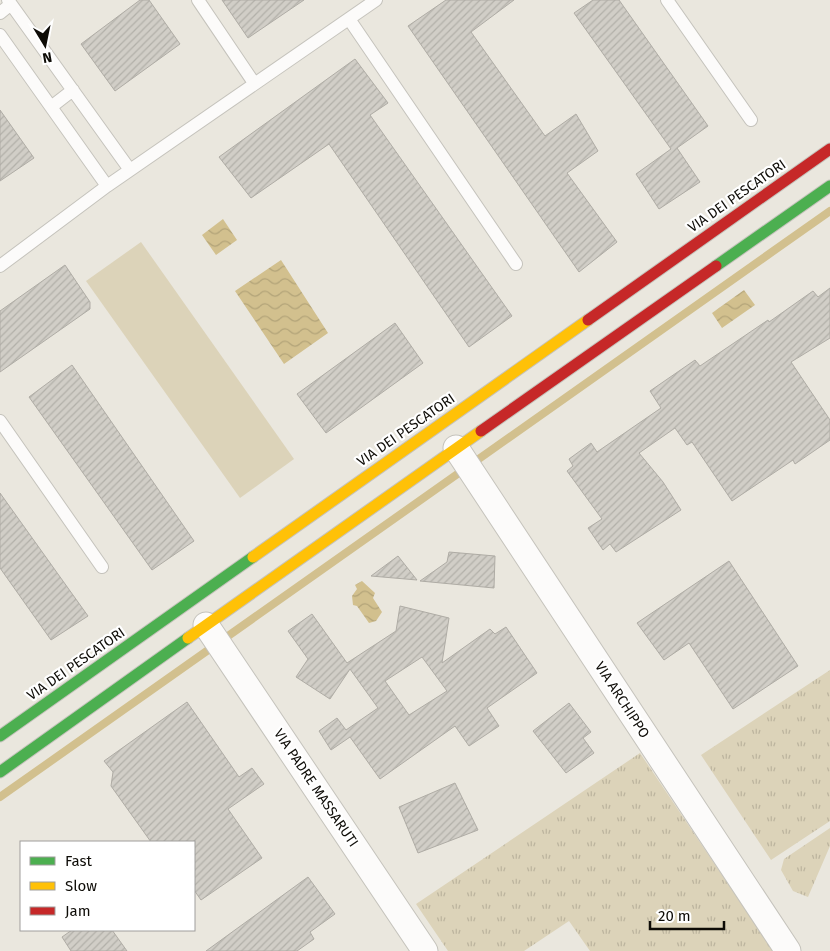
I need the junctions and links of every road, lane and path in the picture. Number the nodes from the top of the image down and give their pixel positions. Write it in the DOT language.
graph roads {
  1 [pos="198,0"];
  2 [pos="376,0"];
  3 [pos="667,0"];
  4 [pos="10,2"];
  5 [pos="0,12"];
  6 [pos="349,19"];
  7 [pos="0,35"];
  8 [pos="254,83"];
  9 [pos="73,90"];
  10 [pos="51,107"];
  11 [pos="750,120"];
  12 [pos="830,149"];
  13 [pos="130,170"];
  14 [pos="106,186"];
  15 [pos="830,186"];
  16 [pos="516,264"];
  17 [pos="0,266"];
  18 [pos="0,421"];
  19 [pos="458,452"];
  20 [pos="102,567"];
  21 [pos="215,638"];
  22 [pos="0,736"];
  23 [pos="0,772"];
  24 [pos="425,951"];
  25 [pos="788,951"];
  1 -- 8 [label="lane"];
  2 -- 6 [label="lane"];
  3 -- 11 [label="lane"];
  4 -- 5 [label="lane"];
  4 -- 9 [label="lane"];
  6 -- 8 [label="lane"];
  6 -- 16 [label="lane"];
  7 -- 10 [label="lane"];
  8 -- 13 [label="lane"];
  9 -- 10 [label="lane"];
  9 -- 13 [label="lane"];
  10 -- 14 [label="lane"];
  12 -- 22 [label="street, VIA DEI PESCATORI"];
  13 -- 14 [label="lane"];
  14 -- 17 [label="lane"];
  15 -- 19 [label="street"];
  18 -- 20 [label="lane"];
  19 -- 21 [label="street"];
  19 -- 25 [label="street, VIA ARCHIPPO"];
  21 -- 23 [label="street"];
  21 -- 24 [label="street, VIA PADRE MASSARUTI"];
}
